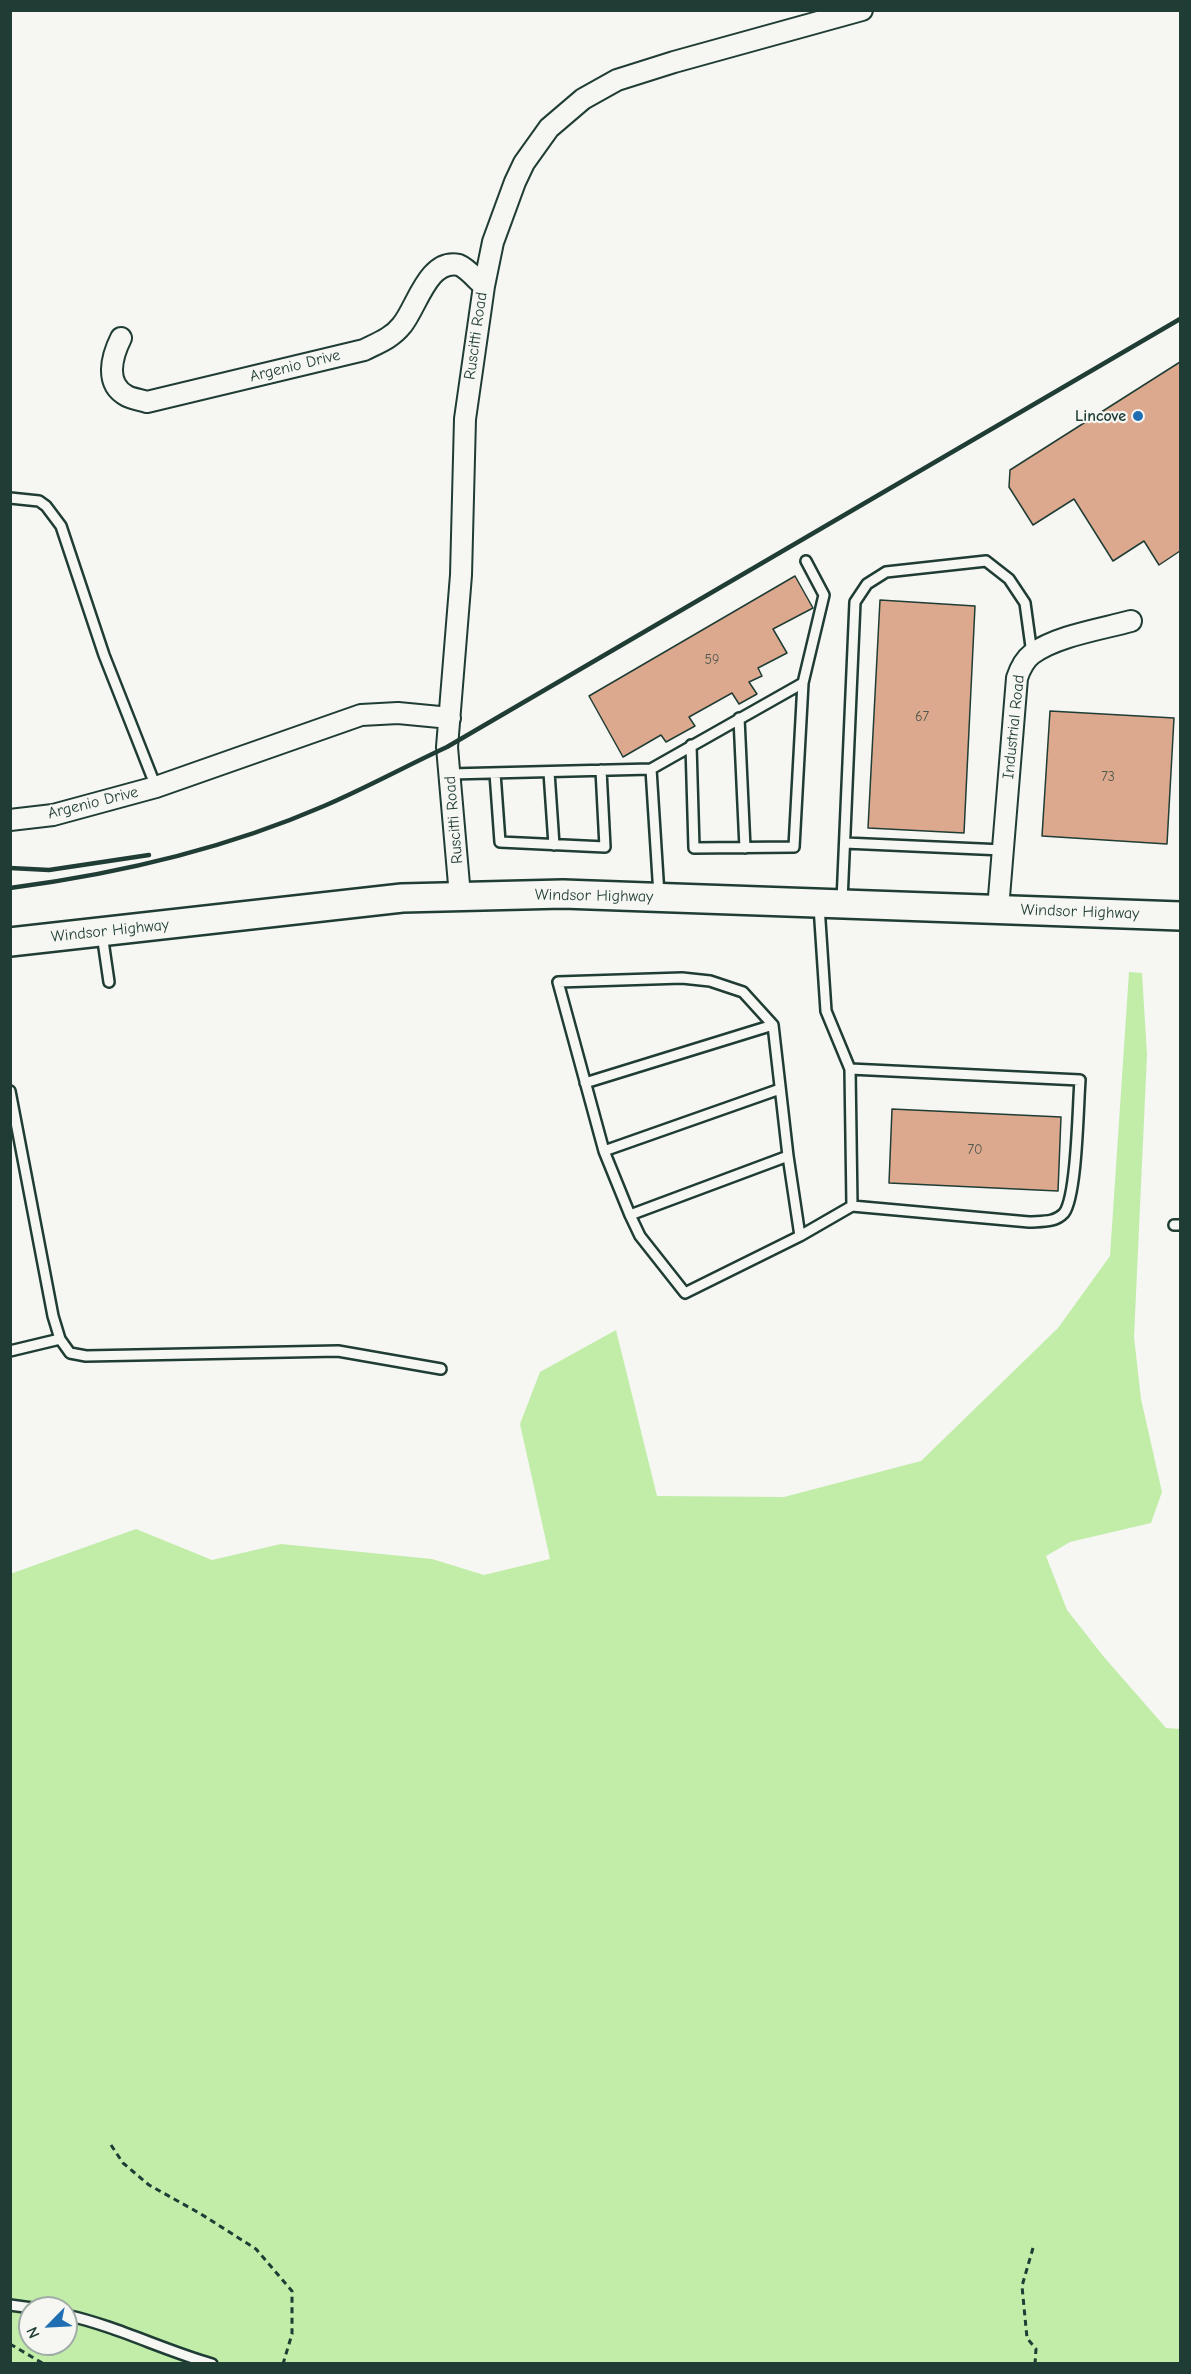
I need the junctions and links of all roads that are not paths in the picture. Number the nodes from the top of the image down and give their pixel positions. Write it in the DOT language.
graph roads {
  1 [pos="862,10"];
  2 [pos="484,286"];
  3 [pos="121,338"];
  4 [pos="10,498"];
  5 [pos="806,561"];
  6 [pos="1131,621"];
  7 [pos="1032,654"];
  8 [pos="803,683"];
  9 [pos="450,718"];
  10 [pos="739,718"];
  11 [pos="691,745"];
  12 [pos="651,769"];
  13 [pos="601,770"];
  14 [pos="549,772"];
  15 [pos="495,773"];
  16 [pos="450,774"];
  17 [pos="156,787"];
  18 [pos="10,820"];
  19 [pos="845,843"];
  20 [pos="554,845"];
  21 [pos="745,848"];
  22 [pos="1003,850"];
  23 [pos="460,896"];
  24 [pos="659,898"];
  25 [pos="831,904"];
  26 [pos="998,909"];
  27 [pos="1180,916"];
  28 [pos="102,932"];
  29 [pos="10,942"];
  30 [pos="109,982"];
  31 [pos="773,1026"];
  32 [pos="850,1069"];
  33 [pos="585,1083"];
  34 [pos="780,1089"];
  35 [pos="10,1091"];
  36 [pos="604,1151"];
  37 [pos="788,1156"];
  38 [pos="852,1206"];
  39 [pos="630,1215"];
  40 [pos="800,1236"];
  41 [pos="60,1339"];
  42 [pos="10,1351"];
  43 [pos="441,1370"];
  44 [pos="78,2318"];
  45 [pos="212,2364"];
  1 -- 2 [label="street, Ruscitti Road"];
  2 -- 3 [label="street, Argenio Drive"];
  2 -- 9 [label="street, Ruscitti Road"];
  4 -- 17 [label="lane"];
  5 -- 8 [label="lane"];
  6 -- 7 [label="street, Industrial Road"];
  7 -- 19 [label="lane"];
  7 -- 22 [label="street, Industrial Road"];
  8 -- 10 [label="lane"];
  8 -- 21 [label="lane"];
  9 -- 16 [label="street, Ruscitti Road"];
  9 -- 17 [label="street, Argenio Drive"];
  10 -- 11 [label="lane"];
  10 -- 21 [label="lane"];
  11 -- 12 [label="lane"];
  11 -- 21 [label="lane"];
  12 -- 13 [label="lane"];
  12 -- 24 [label="lane"];
  13 -- 14 [label="lane"];
  13 -- 20 [label="lane"];
  14 -- 15 [label="lane"];
  14 -- 20 [label="lane"];
  15 -- 16 [label="lane"];
  15 -- 20 [label="lane"];
  16 -- 23 [label="street, Ruscitti Road"];
  17 -- 18 [label="street, Argenio Drive"];
  19 -- 22 [label="lane"];
  19 -- 25 [label="lane"];
  22 -- 26 [label="street, Industrial Road"];
  23 -- 24 [label="main road, Windsor Highway"];
  23 -- 28 [label="main road, Windsor Highway"];
  24 -- 25 [label="main road, Windsor Highway"];
  25 -- 26 [label="main road, Windsor Highway"];
  25 -- 32 [label="lane"];
  26 -- 27 [label="main road, Windsor Highway"];
  28 -- 29 [label="main road, Windsor Highway"];
  28 -- 30 [label="lane"];
  31 -- 33 [label="lane"];
  31 -- 33 [label="lane"];
  31 -- 34 [label="lane"];
  32 -- 38 [label="lane"];
  32 -- 38 [label="lane"];
  33 -- 36 [label="lane"];
  34 -- 36 [label="lane"];
  34 -- 37 [label="lane"];
  35 -- 41 [label="lane"];
  36 -- 39 [label="lane"];
  37 -- 39 [label="lane"];
  37 -- 40 [label="lane"];
  38 -- 40 [label="lane"];
  39 -- 40 [label="lane"];
  41 -- 42 [label="lane"];
  41 -- 43 [label="lane"];
  44 -- 45 [label="lane"];
}
